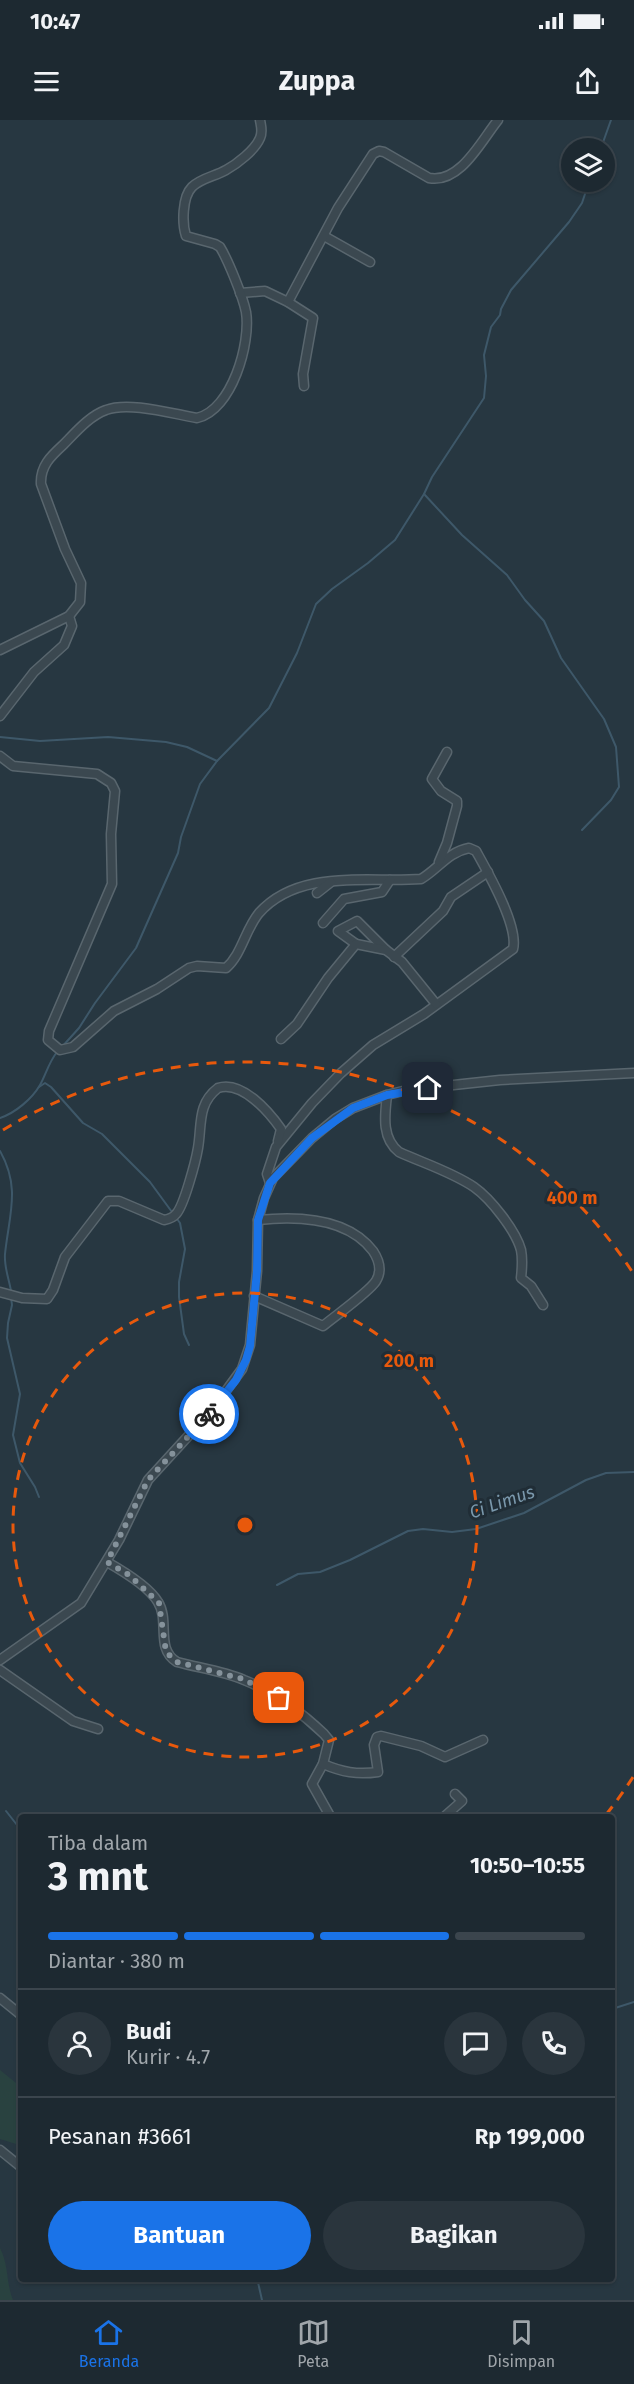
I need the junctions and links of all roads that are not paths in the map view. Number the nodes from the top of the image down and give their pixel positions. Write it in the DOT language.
graph roads {
  1 [pos="260,120"];
  2 [pos="498,120"];
  3 [pos="324,236"];
  4 [pos="370,262"];
  5 [pos="240,293"];
  6 [pos="288,302"];
  7 [pos="304,386"];
  8 [pos="69,616"];
  9 [pos="0,650"];
  10 [pos="0,716"];
  11 [pos="447,752"];
  12 [pos="0,756"];
  13 [pos="439,863"];
  14 [pos="488,872"];
  15 [pos="334,880"];
  16 [pos="390,880"];
  17 [pos="317,893"];
  18 [pos="323,923"];
  19 [pos="356,944"];
  20 [pos="386,950"];
  21 [pos="394,957"];
  22 [pos="436,1004"];
  23 [pos="281,1039"];
  24 [pos="634,1073"];
  25 [pos="387,1095"];
  26 [pos="276,1147"];
  27 [pos="270,1183"];
  28 [pos="258,1220"];
  29 [pos="0,1292"];
  30 [pos="254,1296"];
  31 [pos="543,1305"];
  32 [pos="107,1562"];
  33 [pos="0,1660"];
  34 [pos="0,1670"];
  35 [pos="98,1729"];
  36 [pos="483,1740"];
  37 [pos="323,1764"];
  38 [pos="455,1794"];
  39 [pos="329,1814"];
  40 [pos="447,1814"];
  41 [pos="0,1998"];
  42 [pos="18,2013"];
  43 [pos="0,2150"];
  44 [pos="18,2165"];
  1 -- 5 [label="street"];
  2 -- 3 [label="street"];
  3 -- 4 [label="street"];
  3 -- 6 [label="street"];
  5 -- 6 [label="street"];
  5 -- 8 [label="street"];
  6 -- 7 [label="street"];
  8 -- 9 [label="street"];
  8 -- 10 [label="street"];
  11 -- 13 [label="street"];
  12 -- 15 [label="street"];
  13 -- 14 [label="street"];
  13 -- 16 [label="street"];
  14 -- 21 [label="street"];
  14 -- 22 [label="street"];
  15 -- 16 [label="street"];
  15 -- 17 [label="street"];
  16 -- 18 [label="street"];
  19 -- 20 [label="street"];
  19 -- 20 [label="street"];
  19 -- 23 [label="street"];
  20 -- 21 [label="street"];
  21 -- 22 [label="street"];
  22 -- 26 [label="street"];
  24 -- 25 [label="street"];
  25 -- 27 [label="street"];
  25 -- 31 [label="street"];
  26 -- 27 [label="street"];
  26 -- 29 [label="street"];
  27 -- 28 [label="street"];
  28 -- 30 [label="street"];
  28 -- 30 [label="street"];
  30 -- 32 [label="street"];
  32 -- 33 [label="street"];
  32 -- 37 [label="street"];
  34 -- 35 [label="street"];
  36 -- 37 [label="street"];
  37 -- 39 [label="street"];
  38 -- 40 [label="street"];
  41 -- 42 [label="street"];
  43 -- 44 [label="street"];
}
